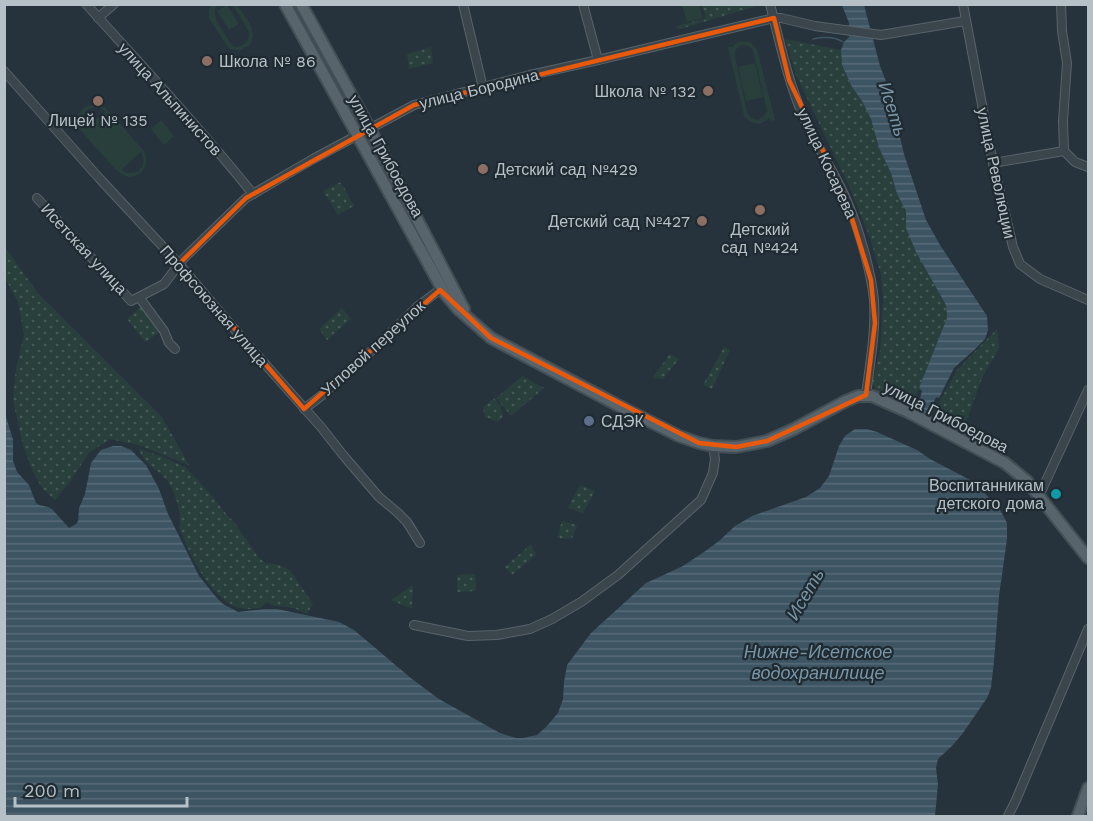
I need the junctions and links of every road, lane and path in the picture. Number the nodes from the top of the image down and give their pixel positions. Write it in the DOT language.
graph roads {
  1 [pos="86,4"];
  2 [pos="114,4"];
  3 [pos="285,4"];
  4 [pos="301,4"];
  5 [pos="463,4"];
  6 [pos="583,4"];
  7 [pos="770,4"];
  8 [pos="963,4"];
  9 [pos="1062,4"];
  10 [pos="98,18"];
  11 [pos="774,18"];
  12 [pos="965,21"];
  13 [pos="598,60"];
  14 [pos="4,71"];
  15 [pos="483,88"];
  16 [pos="370,129"];
  17 [pos="357,136"];
  18 [pos="1064,151"];
  19 [pos="993,163"];
  20 [pos="1089,167"];
  21 [pos="253,194"];
  22 [pos="37,198"];
  23 [pos="179,264"];
  24 [pos="442,288"];
  25 [pos="139,297"];
  26 [pos="1089,300"];
  27 [pos="468,318"];
  28 [pos="175,349"];
  29 [pos="1089,390"];
  30 [pos="866,395"];
  31 [pos="304,409"];
  32 [pos="713,446"];
  33 [pos="1039,496"];
  34 [pos="420,543"];
  35 [pos="1089,558"];
  36 [pos="414,625"];
  37 [pos="1089,629"];
  38 [pos="1089,788"];
  39 [pos="1008,816"];
  40 [pos="1078,816"];
  1 -- 10 [label="street, улица Альпинистов"];
  2 -- 10 [label="street"];
  3 -- 17 [label="main road, улица Грибоедова"];
  4 -- 16 [label="main road, улица Грибоедова"];
  5 -- 15 [label="street"];
  6 -- 13 [label="street"];
  7 -- 11 [label="street, улица Косарева"];
  8 -- 12 [label="street, улица Революции"];
  9 -- 18 [label="street"];
  10 -- 21 [label="street, улица Альпинистов"];
  11 -- 12 [label="street, улица Бородина"];
  11 -- 13 [label="street, улица Бородина"];
  11 -- 30 [label="street, улица Косарева"];
  12 -- 19 [label="street, улица Революции"];
  13 -- 15 [label="street, улица Бородина"];
  14 -- 23 [label="street, Профсоюзная улица"];
  15 -- 16 [label="street, улица Бородина"];
  16 -- 17 [label="street, улица Бородина"];
  16 -- 27 [label="main road, улица Грибоедова"];
  17 -- 21 [label="street, улица Бородина"];
  17 -- 24 [label="main road, улица Грибоедова"];
  18 -- 19 [label="street"];
  18 -- 20 [label="street"];
  19 -- 26 [label="street, улица Революции"];
  21 -- 23 [label="street, улица Бородина"];
  22 -- 25 [label="street, Исетская улица"];
  23 -- 25 [label="street, улица Бородина"];
  23 -- 31 [label="street, Профсоюзная улица"];
  24 -- 27 [label="main road, улица Грибоедова"];
  24 -- 31 [label="street, Угловой переулок"];
  25 -- 28 [label="street, Исетская улица"];
  27 -- 32 [label="main road, улица Грибоедова"];
  29 -- 33 [label="street"];
  30 -- 32 [label="main road, улица Грибоедова"];
  30 -- 33 [label="main road, улица Грибоедова"];
  31 -- 34 [label="street, Профсоюзная улица"];
  32 -- 36 [label="street"];
  33 -- 35 [label="main road, улица Грибоедова"];
  37 -- 39 [label="street"];
  38 -- 40 [label="main road"];
}
